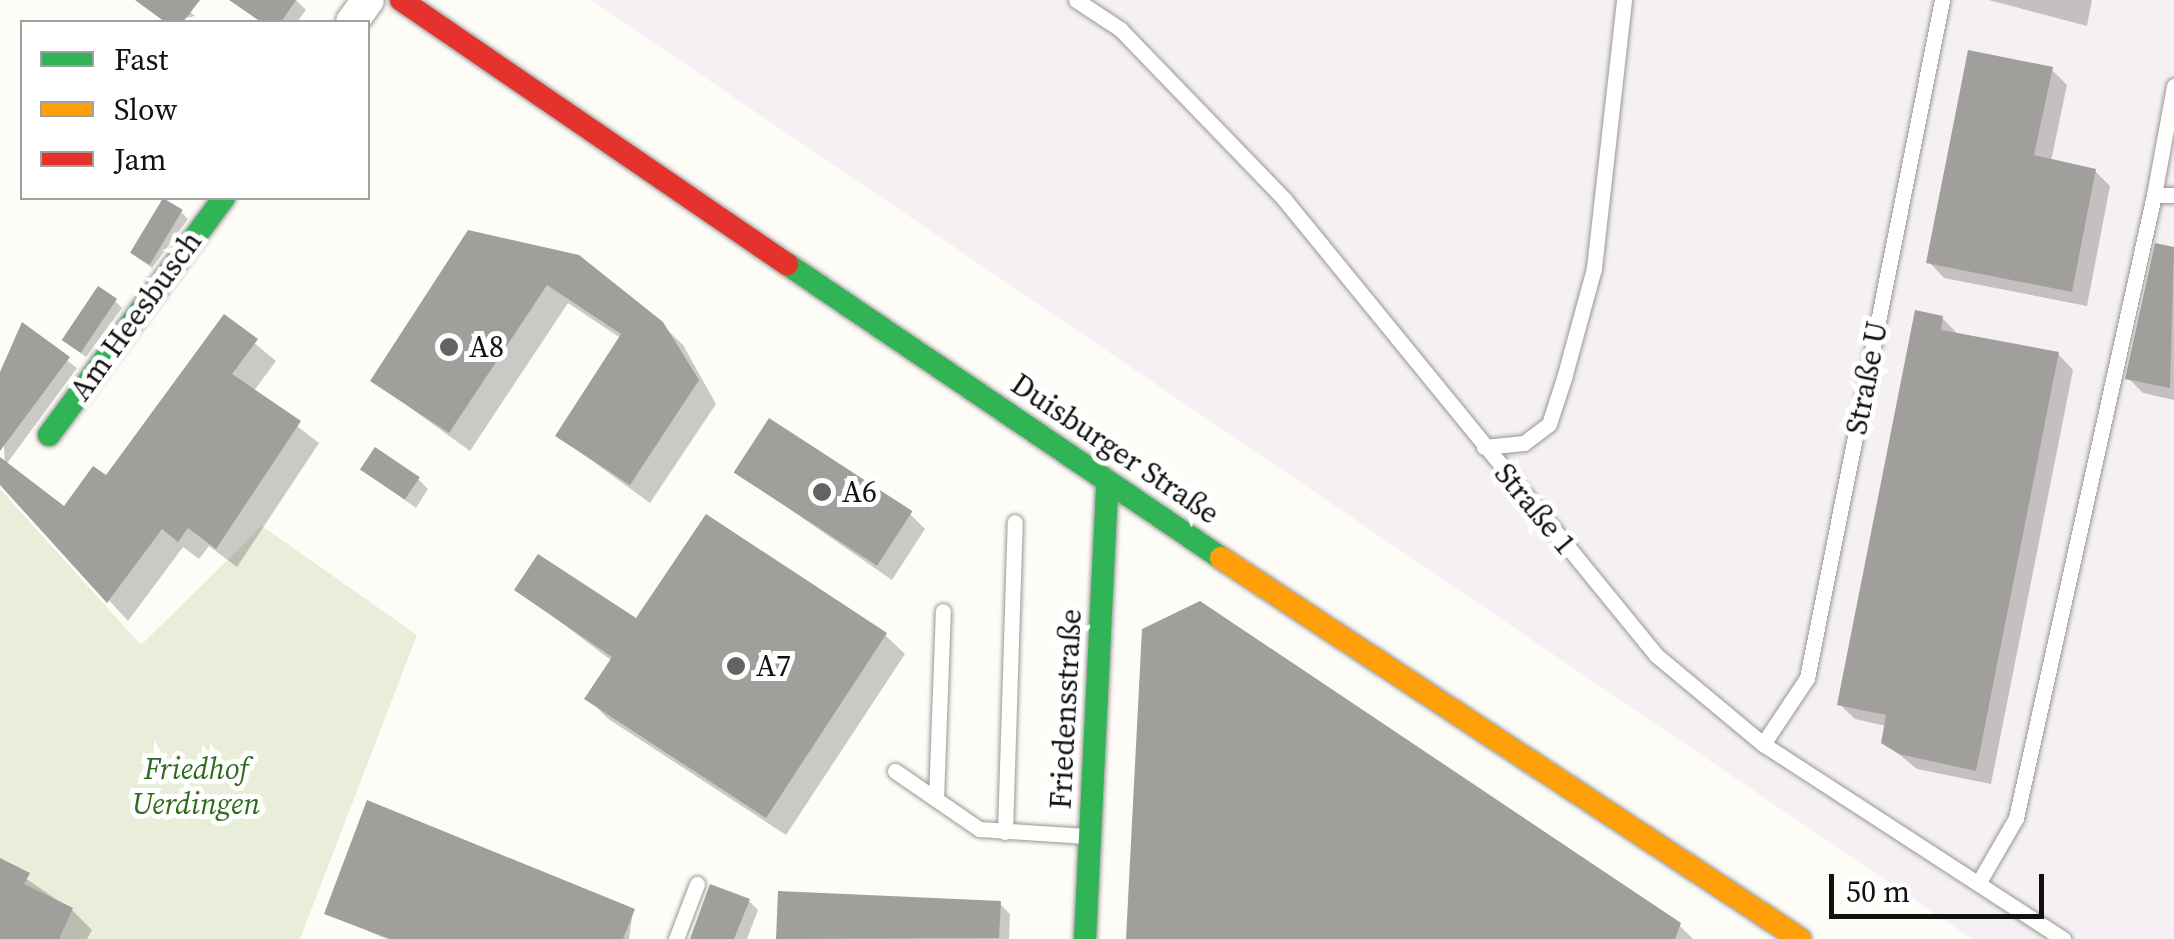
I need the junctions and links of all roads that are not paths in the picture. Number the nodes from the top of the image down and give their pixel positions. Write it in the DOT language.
graph roads {
  1 [pos="401,0"];
  2 [pos="1076,0"];
  3 [pos="1624,0"];
  4 [pos="1942,0"];
  5 [pos="2174,86"];
  6 [pos="2154,195"];
  7 [pos="2174,195"];
  8 [pos="223,200"];
  9 [pos="49,435"];
  10 [pos="1484,447"];
  11 [pos="1107,482"];
  12 [pos="1015,522"];
  13 [pos="944,611"];
  14 [pos="1763,744"];
  15 [pos="896,771"];
  16 [pos="936,799"];
  17 [pos="1005,832"];
  18 [pos="1090,836"];
  19 [pos="1979,882"];
  20 [pos="697,884"];
  21 [pos="1770,928"];
  22 [pos="676,939"];
  23 [pos="1085,939"];
  24 [pos="1800,939"];
  25 [pos="2063,939"];
  1 -- 11 [label="main road, Duisburger Straße"];
  2 -- 10 [label="lane, Straße 1"];
  3 -- 10 [label="lane"];
  4 -- 14 [label="lane, Straße U"];
  5 -- 6 [label="lane"];
  6 -- 7 [label="lane"];
  6 -- 19 [label="lane"];
  8 -- 9 [label="main road, Am Heesbusch"];
  10 -- 14 [label="lane, Straße 1"];
  11 -- 18 [label="main road, Friedensstraße"];
  11 -- 21 [label="main road, Duisburger Straße"];
  12 -- 17 [label="lane"];
  13 -- 16 [label="lane"];
  14 -- 19 [label="lane, Straße 1"];
  15 -- 16 [label="lane"];
  16 -- 17 [label="lane"];
  17 -- 18 [label="lane"];
  18 -- 23 [label="main road, Friedensstraße"];
  19 -- 25 [label="lane, Straße 1"];
  20 -- 22 [label="lane"];
  21 -- 24 [label="main road, Duisburger Straße"];
}
